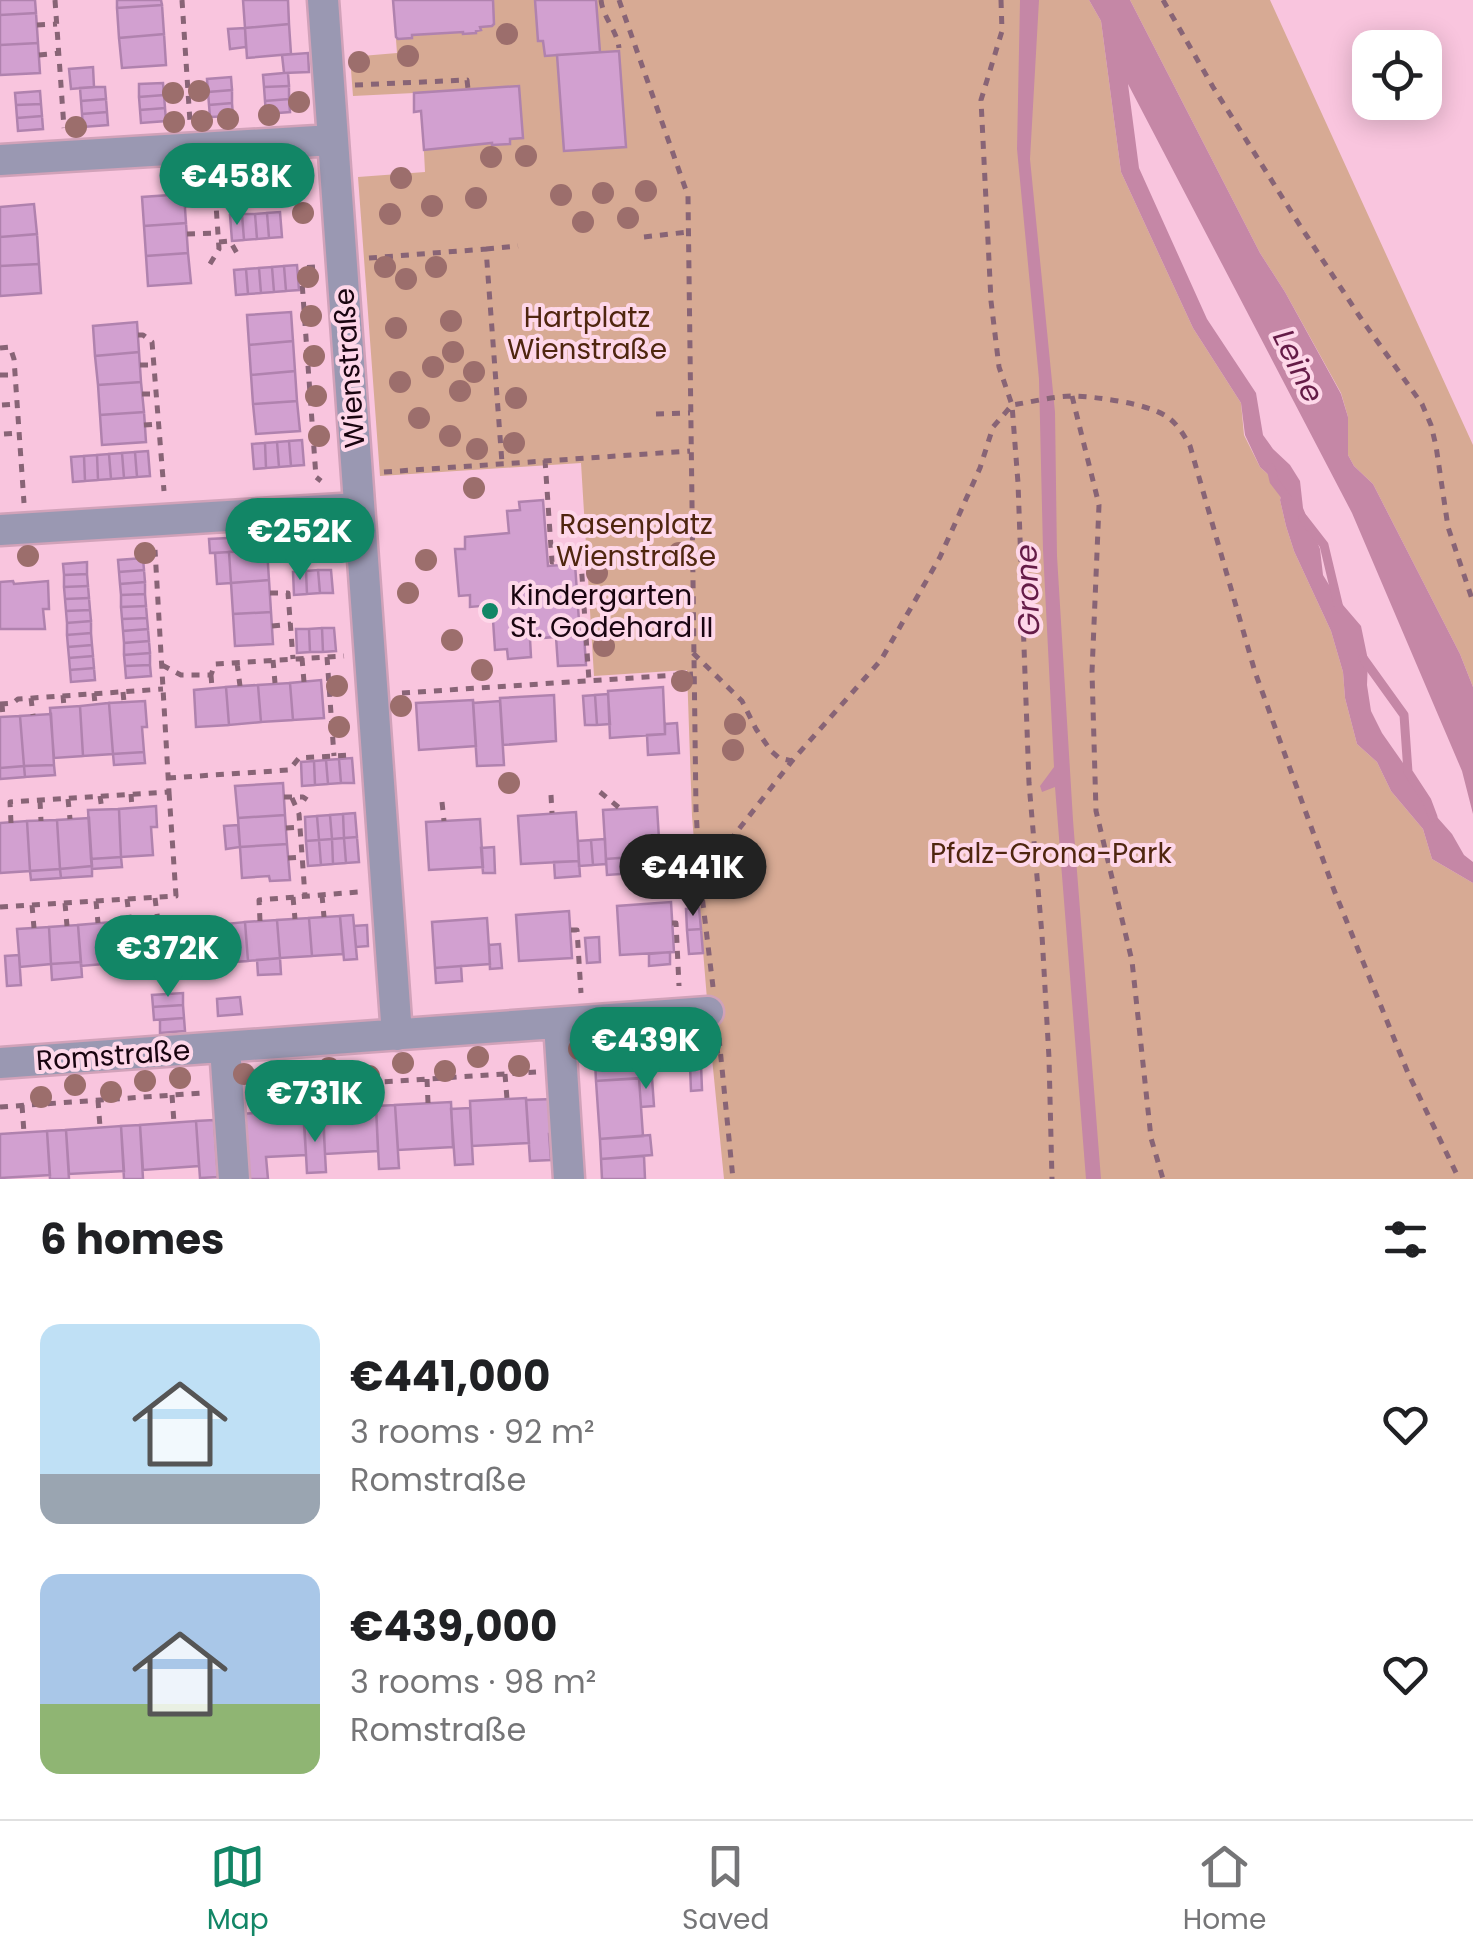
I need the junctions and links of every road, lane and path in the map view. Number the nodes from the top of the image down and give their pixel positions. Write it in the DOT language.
graph roads {
  1 [pos="55,0"];
  2 [pos="182,0"];
  3 [pos="324,0"];
  4 [pos="601,0"];
  5 [pos="619,0"];
  6 [pos="1001,0"];
  7 [pos="1164,0"];
  8 [pos="57,24"];
  9 [pos="37,26"];
  10 [pos="628,26"];
  11 [pos="613,31"];
  12 [pos="619,48"];
  13 [pos="59,53"];
  14 [pos="39,55"];
  15 [pos="328,86"];
  16 [pos="468,90"];
  17 [pos="332,140"];
  18 [pos="202,148"];
  19 [pos="66,156"];
  20 [pos="0,160"];
  21 [pos="216,203"];
  22 [pos="185,204"];
  23 [pos="688,232"];
  24 [pos="218,233"];
  25 [pos="187,234"];
  26 [pos="644,237"];
  27 [pos="219,242"];
  28 [pos="518,246"];
  29 [pos="486,248"];
  30 [pos="238,255"];
  31 [pos="334,263"];
  32 [pos="210,264"];
  33 [pos="138,335"];
  34 [pos="0,348"];
  35 [pos="140,365"];
  36 [pos="154,365"];
  37 [pos="15,374"];
  38 [pos="0,375"];
  39 [pos="142,394"];
  40 [pos="156,394"];
  41 [pos="1072,396"];
  42 [pos="17,404"];
  43 [pos="2,405"];
  44 [pos="1012,406"];
  45 [pos="656,414"];
  46 [pos="690,414"];
  47 [pos="158,424"];
  48 [pos="144,425"];
  49 [pos="19,433"];
  50 [pos="4,434"];
  51 [pos="690,451"];
  52 [pos="545,460"];
  53 [pos="502,463"];
  54 [pos="356,474"];
  55 [pos="358,508"];
  56 [pos="160,520"];
  57 [pos="13,529"];
  58 [pos="270,594"];
  59 [pos="1473,602"];
  60 [pos="291,624"];
  61 [pos="272,626"];
  62 [pos="693,653"];
  63 [pos="369,654"];
  64 [pos="327,657"];
  65 [pos="302,658"];
  66 [pos="293,659"];
  67 [pos="273,660"];
  68 [pos="237,663"];
  69 [pos="162,666"];
  70 [pos="693,674"];
  71 [pos="211,675"];
  72 [pos="589,681"];
  73 [pos="304,682"];
  74 [pos="275,684"];
  75 [pos="240,686"];
  76 [pos="212,688"];
  77 [pos="164,689"];
  78 [pos="123,692"];
  79 [pos="94,694"];
  80 [pos="63,695"];
  81 [pos="372,695"];
  82 [pos="32,698"];
  83 [pos="124,702"];
  84 [pos="1,704"];
  85 [pos="94,704"];
  86 [pos="64,707"];
  87 [pos="33,715"];
  88 [pos="3,717"];
  89 [pos="376,753"];
  90 [pos="334,756"];
  91 [pos="792,761"];
  92 [pos="168,778"];
  93 [pos="169,792"];
  94 [pos="600,792"];
  95 [pos="131,794"];
  96 [pos="552,795"];
  97 [pos="100,796"];
  98 [pos="68,798"];
  99 [pos="40,800"];
  100 [pos="309,801"];
  101 [pos="442,802"];
  102 [pos="132,808"];
  103 [pos="102,810"];
  104 [pos="622,810"];
  105 [pos="696,810"];
  106 [pos="552,813"];
  107 [pos="70,819"];
  108 [pos="40,821"];
  109 [pos="444,821"];
  110 [pos="11,823"];
  111 [pos="300,827"];
  112 [pos="286,828"];
  113 [pos="302,857"];
  114 [pos="288,858"];
  115 [pos="304,879"];
  116 [pos="313,879"];
  117 [pos="700,879"];
  118 [pos="386,890"];
  119 [pos="322,895"];
  120 [pos="306,896"];
  121 [pos="293,897"];
  122 [pos="156,898"];
  123 [pos="127,899"];
  124 [pos="96,901"];
  125 [pos="65,903"];
  126 [pos="32,905"];
  127 [pos="0,907"];
  128 [pos="324,916"];
  129 [pos="295,919"];
  130 [pos="260,921"];
  131 [pos="158,922"];
  132 [pos="98,923"];
  133 [pos="672,923"];
  134 [pos="130,925"];
  135 [pos="67,926"];
  136 [pos="34,928"];
  137 [pos="570,930"];
  138 [pos="694,1013"];
  139 [pos="571,1022"];
  140 [pos="397,1034"];
  141 [pos="225,1047"];
  142 [pos="720,1051"];
  143 [pos="0,1063"];
  144 [pos="562,1065"];
  145 [pos="505,1074"];
  146 [pos="427,1078"];
  147 [pos="354,1083"];
  148 [pos="279,1088"];
  149 [pos="228,1092"];
  150 [pos="172,1095"];
  151 [pos="98,1100"];
  152 [pos="506,1100"];
  153 [pos="428,1103"];
  154 [pos="22,1105"];
  155 [pos="0,1106"];
  156 [pos="355,1108"];
  157 [pos="280,1111"];
  158 [pos="174,1123"];
  159 [pos="100,1128"];
  160 [pos="24,1133"];
  161 [pos="234,1179"];
  162 [pos="569,1179"];
  163 [pos="1052,1179"];
  164 [pos="1163,1179"];
  165 [pos="1459,1179"];
  1 -- 8 [label="path"];
  2 -- 18 [label="path"];
  3 -- 15 [label="street, Wienstraße"];
  4 -- 11 [label="path"];
  5 -- 10 [label="path"];
  6 -- 44 [label="path"];
  7 -- 59 [label="path"];
  8 -- 9 [label="path"];
  8 -- 13 [label="path"];
  10 -- 11 [label="path"];
  10 -- 23 [label="path"];
  11 -- 12 [label="path"];
  13 -- 14 [label="path"];
  13 -- 19 [label="path"];
  15 -- 16 [label="path"];
  15 -- 17 [label="street, Wienstraße"];
  17 -- 18 [label="street"];
  17 -- 31 [label="street, Wienstraße"];
  18 -- 19 [label="street"];
  18 -- 21 [label="path"];
  19 -- 20 [label="street"];
  21 -- 22 [label="path"];
  21 -- 24 [label="path"];
  23 -- 26 [label="path"];
  23 -- 46 [label="path"];
  24 -- 25 [label="path"];
  24 -- 27 [label="path"];
  27 -- 30 [label="path"];
  27 -- 32 [label="path"];
  28 -- 29 [label="path"];
  29 -- 31 [label="path"];
  29 -- 53 [label="path"];
  31 -- 54 [label="street, Wienstraße"];
  31 -- 55 [label="path"];
  33 -- 36 [label="path"];
  34 -- 37 [label="path"];
  35 -- 36 [label="path"];
  36 -- 40 [label="path"];
  37 -- 38 [label="path"];
  37 -- 42 [label="path"];
  39 -- 40 [label="path"];
  40 -- 47 [label="path"];
  41 -- 44 [label="path"];
  41 -- 164 [label="path"];
  41 -- 165 [label="path"];
  42 -- 43 [label="path"];
  42 -- 49 [label="path"];
  44 -- 91 [label="path"];
  44 -- 163 [label="path"];
  45 -- 46 [label="path"];
  46 -- 51 [label="path"];
  47 -- 48 [label="path"];
  47 -- 56 [label="path"];
  49 -- 50 [label="path"];
  49 -- 57 [label="path"];
  51 -- 52 [label="path"];
  51 -- 62 [label="path"];
  52 -- 53 [label="path"];
  52 -- 72 [label="path"];
  53 -- 54 [label="path"];
  54 -- 55 [label="street, Wienstraße"];
  55 -- 56 [label="street"];
  55 -- 63 [label="street, Wienstraße"];
  56 -- 57 [label="street"];
  56 -- 69 [label="path"];
  58 -- 60 [label="path"];
  60 -- 61 [label="path"];
  60 -- 66 [label="path"];
  62 -- 70 [label="path"];
  62 -- 91 [label="path"];
  63 -- 64 [label="path"];
  63 -- 81 [label="street, Wienstraße"];
  64 -- 65 [label="path"];
  64 -- 90 [label="path"];
  65 -- 66 [label="path"];
  65 -- 73 [label="path"];
  66 -- 67 [label="path"];
  67 -- 68 [label="path"];
  67 -- 74 [label="path"];
  68 -- 71 [label="path"];
  68 -- 75 [label="path"];
  69 -- 71 [label="path"];
  69 -- 77 [label="path"];
  70 -- 72 [label="path"];
  70 -- 105 [label="path"];
  71 -- 76 [label="path"];
  72 -- 81 [label="path"];
  77 -- 78 [label="path"];
  77 -- 92 [label="path"];
  78 -- 79 [label="path"];
  78 -- 83 [label="path"];
  79 -- 80 [label="path"];
  79 -- 85 [label="path"];
  80 -- 82 [label="path"];
  80 -- 86 [label="path"];
  81 -- 89 [label="street, Wienstraße"];
  82 -- 84 [label="path"];
  82 -- 87 [label="path"];
  84 -- 88 [label="path"];
  89 -- 90 [label="path"];
  89 -- 118 [label="street, Wienstraße"];
  90 -- 92 [label="path"];
  91 -- 117 [label="path"];
  92 -- 93 [label="path"];
  93 -- 95 [label="path"];
  93 -- 122 [label="path"];
  94 -- 104 [label="path"];
  95 -- 97 [label="path"];
  95 -- 102 [label="path"];
  96 -- 106 [label="path"];
  97 -- 98 [label="path"];
  97 -- 103 [label="path"];
  98 -- 99 [label="path"];
  98 -- 107 [label="path"];
  99 -- 108 [label="path"];
  99 -- 110 [label="path"];
  100 -- 111 [label="path"];
  101 -- 109 [label="path"];
  111 -- 112 [label="path"];
  111 -- 113 [label="path"];
  113 -- 114 [label="path"];
  113 -- 115 [label="path"];
  115 -- 116 [label="path"];
  115 -- 120 [label="path"];
  118 -- 119 [label="path"];
  118 -- 140 [label="street, Wienstraße"];
  119 -- 120 [label="path"];
  119 -- 128 [label="path"];
  120 -- 121 [label="path"];
  121 -- 129 [label="path"];
  121 -- 130 [label="path"];
  122 -- 123 [label="path"];
  122 -- 131 [label="path"];
  123 -- 124 [label="path"];
  123 -- 134 [label="path"];
  124 -- 125 [label="path"];
  124 -- 132 [label="path"];
  125 -- 126 [label="path"];
  125 -- 135 [label="path"];
  126 -- 127 [label="path"];
  126 -- 136 [label="path"];
  133 -- 138 [label="path"];
  137 -- 139 [label="path"];
  138 -- 139 [label="street, Romstraße"];
  139 -- 140 [label="street, Romstraße"];
  139 -- 144 [label="street"];
  140 -- 141 [label="street, Romstraße"];
  141 -- 143 [label="street, Romstraße"];
  141 -- 149 [label="street, Romstraße"];
  142 -- 144 [label="path"];
  144 -- 145 [label="path"];
  144 -- 162 [label="street"];
  145 -- 146 [label="path"];
  145 -- 152 [label="path"];
  146 -- 147 [label="path"];
  146 -- 153 [label="path"];
  147 -- 148 [label="path"];
  147 -- 156 [label="path"];
  148 -- 149 [label="path"];
  148 -- 157 [label="path"];
  149 -- 150 [label="path"];
  149 -- 161 [label="street, Romstraße"];
  150 -- 151 [label="path"];
  150 -- 158 [label="path"];
  151 -- 154 [label="path"];
  151 -- 159 [label="path"];
  154 -- 155 [label="path"];
  154 -- 160 [label="path"];
}
